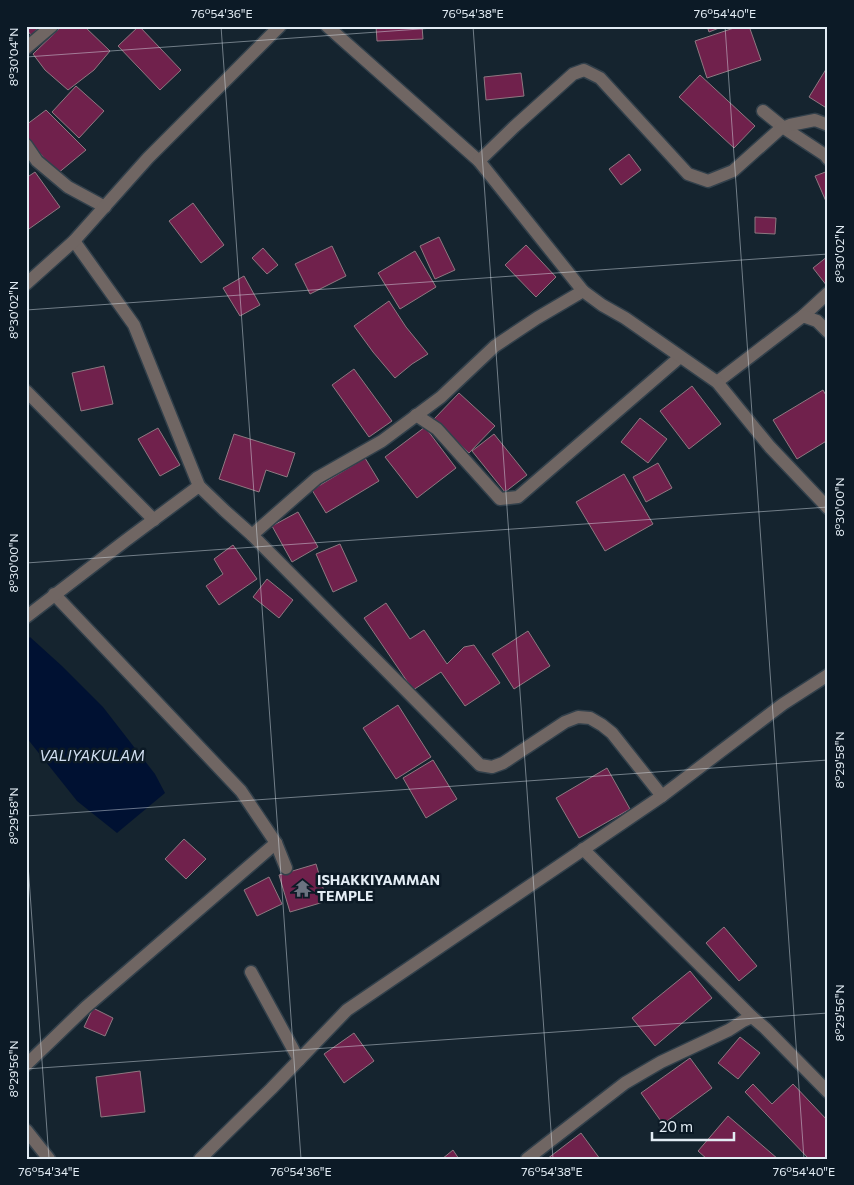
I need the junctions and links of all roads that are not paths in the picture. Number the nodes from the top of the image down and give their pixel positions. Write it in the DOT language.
graph roads {
  1 [pos="52,26"];
  2 [pos="280,26"];
  3 [pos="327,26"];
  4 [pos="26,48"];
  5 [pos="763,111"];
  6 [pos="828,125"];
  7 [pos="784,128"];
  8 [pos="26,145"];
  9 [pos="828,159"];
  10 [pos="479,161"];
  11 [pos="105,206"];
  12 [pos="74,242"];
  13 [pos="26,284"];
  14 [pos="583,291"];
  15 [pos="828,293"];
  16 [pos="803,316"];
  17 [pos="828,332"];
  18 [pos="680,357"];
  19 [pos="716,382"];
  20 [pos="26,391"];
  21 [pos="416,415"];
  22 [pos="199,486"];
  23 [pos="828,508"];
  24 [pos="154,520"];
  25 [pos="252,535"];
  26 [pos="54,594"];
  27 [pos="26,617"];
  28 [pos="828,675"];
  29 [pos="662,796"];
  30 [pos="276,843"];
  31 [pos="583,849"];
  32 [pos="286,868"];
  33 [pos="251,972"];
  34 [pos="752,1018"];
  35 [pos="299,1060"];
  36 [pos="26,1065"];
  37 [pos="828,1092"];
  38 [pos="26,1130"];
  39 [pos="49,1159"];
  40 [pos="200,1159"];
  41 [pos="527,1159"];
  1 -- 4 [label="street"];
  2 -- 11 [label="street"];
  3 -- 10 [label="street"];
  5 -- 7 [label="street"];
  6 -- 7 [label="street"];
  7 -- 9 [label="street"];
  7 -- 10 [label="street"];
  8 -- 11 [label="street"];
  10 -- 14 [label="street"];
  11 -- 12 [label="street"];
  12 -- 13 [label="street"];
  12 -- 22 [label="street"];
  14 -- 18 [label="street"];
  14 -- 21 [label="street"];
  15 -- 16 [label="street"];
  16 -- 17 [label="street"];
  16 -- 19 [label="street"];
  18 -- 19 [label="street"];
  18 -- 21 [label="street"];
  19 -- 23 [label="street"];
  20 -- 24 [label="street"];
  21 -- 25 [label="street"];
  22 -- 24 [label="street"];
  22 -- 25 [label="street"];
  24 -- 26 [label="street"];
  25 -- 29 [label="street"];
  26 -- 27 [label="street"];
  26 -- 30 [label="street"];
  28 -- 29 [label="street"];
  29 -- 31 [label="street"];
  30 -- 32 [label="street"];
  30 -- 36 [label="street"];
  31 -- 34 [label="street"];
  31 -- 35 [label="street"];
  33 -- 35 [label="street"];
  34 -- 37 [label="street"];
  34 -- 41 [label="street"];
  35 -- 40 [label="street"];
  38 -- 39 [label="street"];
}
